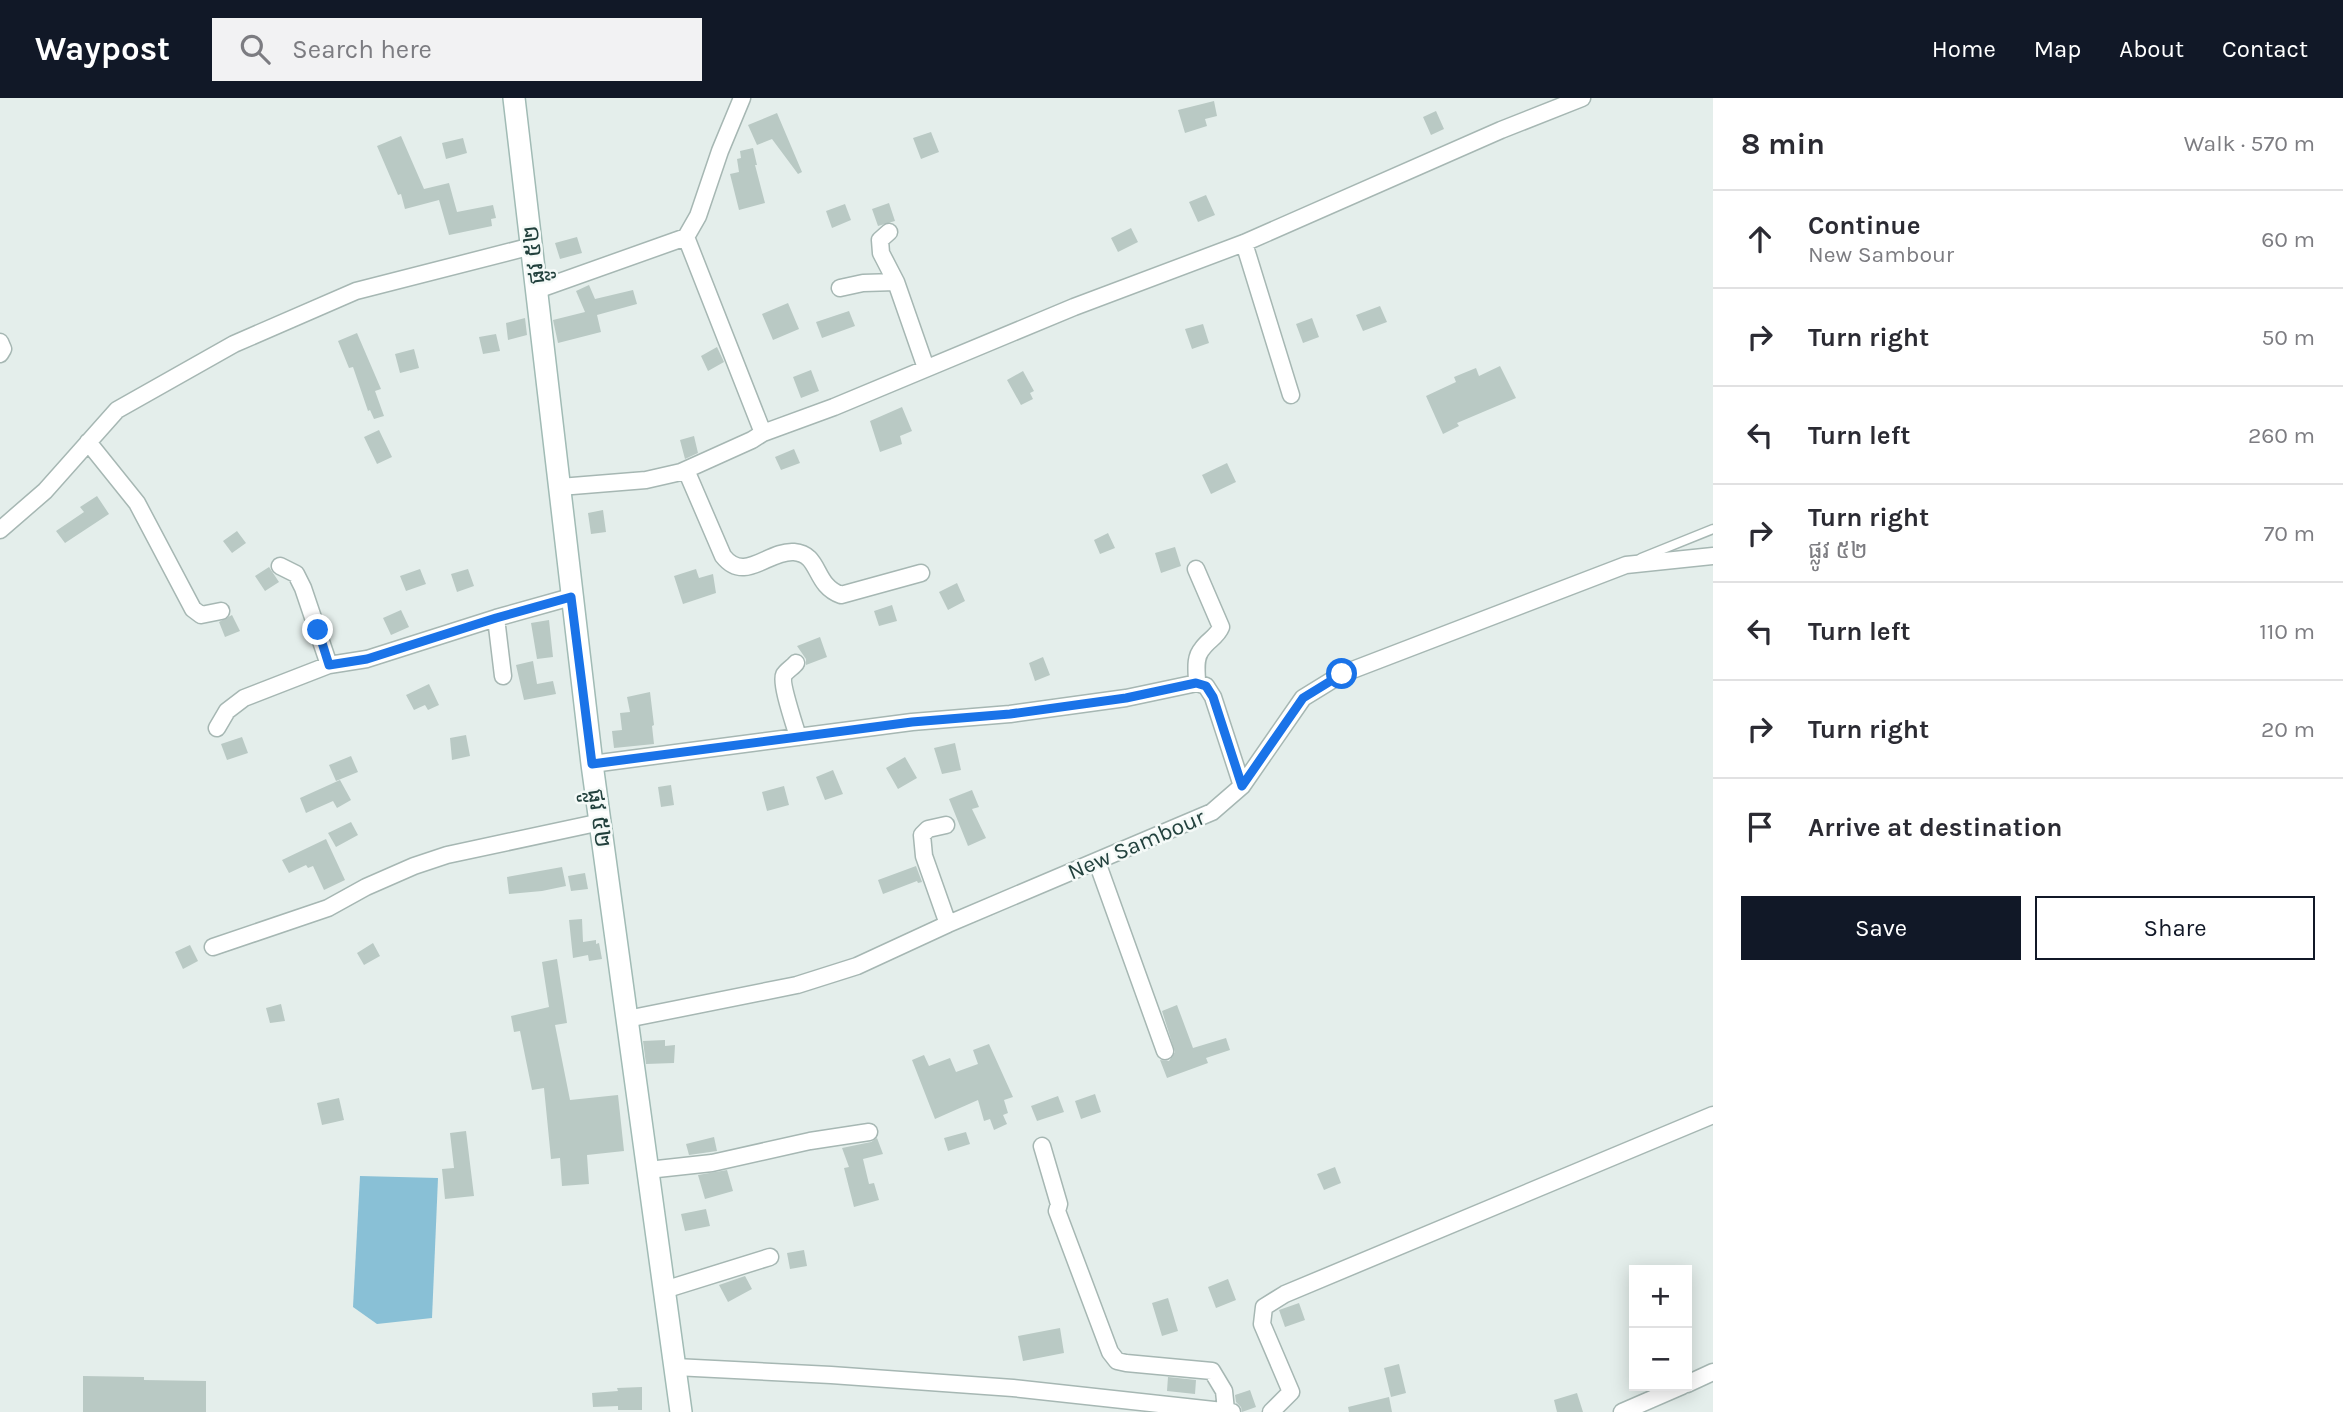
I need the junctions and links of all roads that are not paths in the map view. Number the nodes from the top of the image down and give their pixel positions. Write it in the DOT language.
graph roads {
  1 [pos="514,98"];
  2 [pos="743,98"];
  3 [pos="1583,98"];
  4 [pos="889,232"];
  5 [pos="686,237"];
  6 [pos="1244,243"];
  7 [pos="532,246"];
  8 [pos="896,282"];
  9 [pos="840,288"];
  10 [pos="537,290"];
  11 [pos="0,342"];
  12 [pos="0,354"];
  13 [pos="926,368"];
  14 [pos="1291,395"];
  15 [pos="763,433"];
  16 [pos="88,442"];
  17 [pos="686,470"];
  18 [pos="560,487"];
  19 [pos="1713,529"];
  20 [pos="0,530"];
  21 [pos="1713,556"];
  22 [pos="1626,565"];
  23 [pos="280,566"];
  24 [pos="1196,569"];
  25 [pos="921,573"];
  26 [pos="571,597"];
  27 [pos="221,611"];
  28 [pos="496,618"];
  29 [pos="796,663"];
  30 [pos="329,665"];
  31 [pos="503,676"];
  32 [pos="1196,683"];
  33 [pos="217,728"];
  34 [pos="798,737"];
  35 [pos="592,764"];
  36 [pos="1242,786"];
  37 [pos="601,822"];
  38 [pos="946,825"];
  39 [pos="1097,862"];
  40 [pos="948,924"];
  41 [pos="213,947"];
  42 [pos="627,1019"];
  43 [pos="1165,1051"];
  44 [pos="1713,1115"];
  45 [pos="869,1132"];
  46 [pos="1042,1146"];
  47 [pos="648,1170"];
  48 [pos="769,1257"];
  49 [pos="664,1290"];
  50 [pos="675,1367"];
  51 [pos="1713,1372"];
  52 [pos="1692,1382"];
  53 [pos="1670,1391"];
  54 [pos="1229,1411"];
  55 [pos="681,1412"];
  56 [pos="1271,1412"];
  57 [pos="1622,1412"];
  1 -- 7 [label="street, ផ្លូវ ៥២"];
  2 -- 5 [label="street"];
  3 -- 6 [label="street"];
  4 -- 8 [label="street"];
  5 -- 10 [label="street"];
  5 -- 15 [label="street"];
  6 -- 13 [label="street"];
  6 -- 14 [label="street"];
  7 -- 10 [label="street, ផ្លូវ ៥២"];
  7 -- 16 [label="street"];
  8 -- 9 [label="street"];
  8 -- 13 [label="street"];
  10 -- 18 [label="street, ផ្លូវ ៥២"];
  11 -- 12 [label="street"];
  13 -- 15 [label="street"];
  15 -- 17 [label="street"];
  16 -- 20 [label="street"];
  16 -- 27 [label="street"];
  17 -- 18 [label="street"];
  17 -- 25 [label="street"];
  18 -- 26 [label="street, ផ្លូវ ៥២"];
  19 -- 22 [label="lane"];
  21 -- 22 [label="street, New Sambour"];
  22 -- 36 [label="street, New Sambour"];
  23 -- 30 [label="street"];
  24 -- 32 [label="street"];
  26 -- 28 [label="street"];
  26 -- 35 [label="street, ផ្លូវ ៥២"];
  28 -- 30 [label="street"];
  28 -- 31 [label="street"];
  29 -- 34 [label="street"];
  30 -- 33 [label="street"];
  32 -- 34 [label="street"];
  32 -- 36 [label="street"];
  34 -- 35 [label="street"];
  35 -- 37 [label="street, ផ្លូវ ៥២"];
  36 -- 39 [label="street, New Sambour"];
  37 -- 41 [label="street"];
  37 -- 42 [label="street, ផ្លូវ ៥២"];
  38 -- 40 [label="street"];
  39 -- 40 [label="street, New Sambour"];
  39 -- 43 [label="street"];
  40 -- 42 [label="street, New Sambour"];
  42 -- 47 [label="street, ផ្លូវ ៥២"];
  44 -- 56 [label="street"];
  45 -- 47 [label="street"];
  46 -- 54 [label="street"];
  47 -- 49 [label="street, ផ្លូវ ៥២"];
  48 -- 49 [label="street"];
  49 -- 50 [label="street, ផ្លូវ ៥២"];
  50 -- 54 [label="street"];
  50 -- 55 [label="street, ផ្លូវ ៥២"];
  51 -- 52 [label="street"];
  53 -- 57 [label="street"];
}
